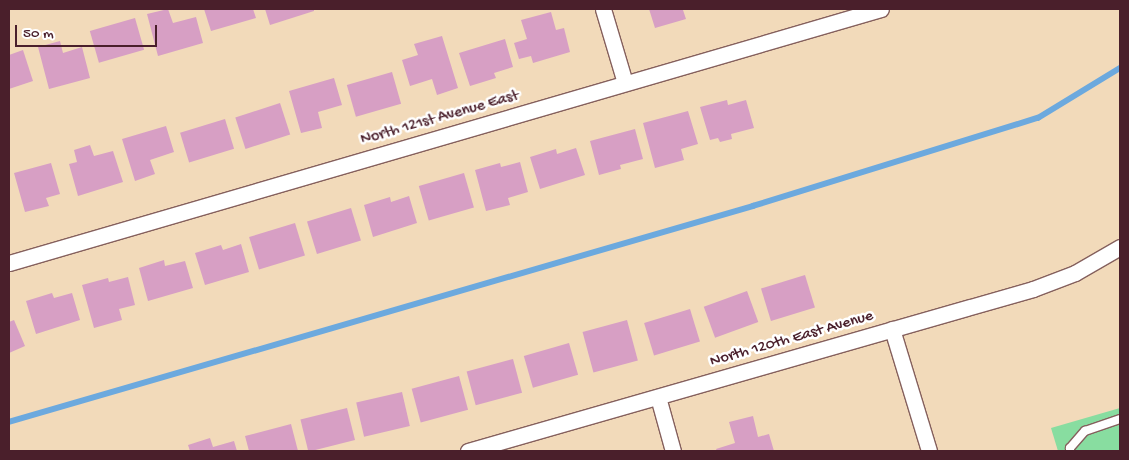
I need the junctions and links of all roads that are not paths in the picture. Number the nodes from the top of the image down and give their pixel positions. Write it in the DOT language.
graph roads {
  1 [pos="603,9"];
  2 [pos="882,9"];
  3 [pos="625,83"];
  4 [pos="1120,247"];
  5 [pos="9,263"];
  6 [pos="892,329"];
  7 [pos="658,397"];
  8 [pos="1120,419"];
  9 [pos="468,451"];
  10 [pos="673,451"];
  11 [pos="929,451"];
  12 [pos="1070,451"];
  1 -- 3 [label="street"];
  2 -- 3 [label="street, North 121st Avenue East"];
  3 -- 5 [label="street, North 121st Avenue East"];
  4 -- 6 [label="street, North 120th East Avenue"];
  6 -- 7 [label="street, North 120th East Avenue"];
  6 -- 11 [label="street"];
  7 -- 9 [label="street, North 120th East Avenue"];
  7 -- 10 [label="street"];
  8 -- 12 [label="lane"];
}
